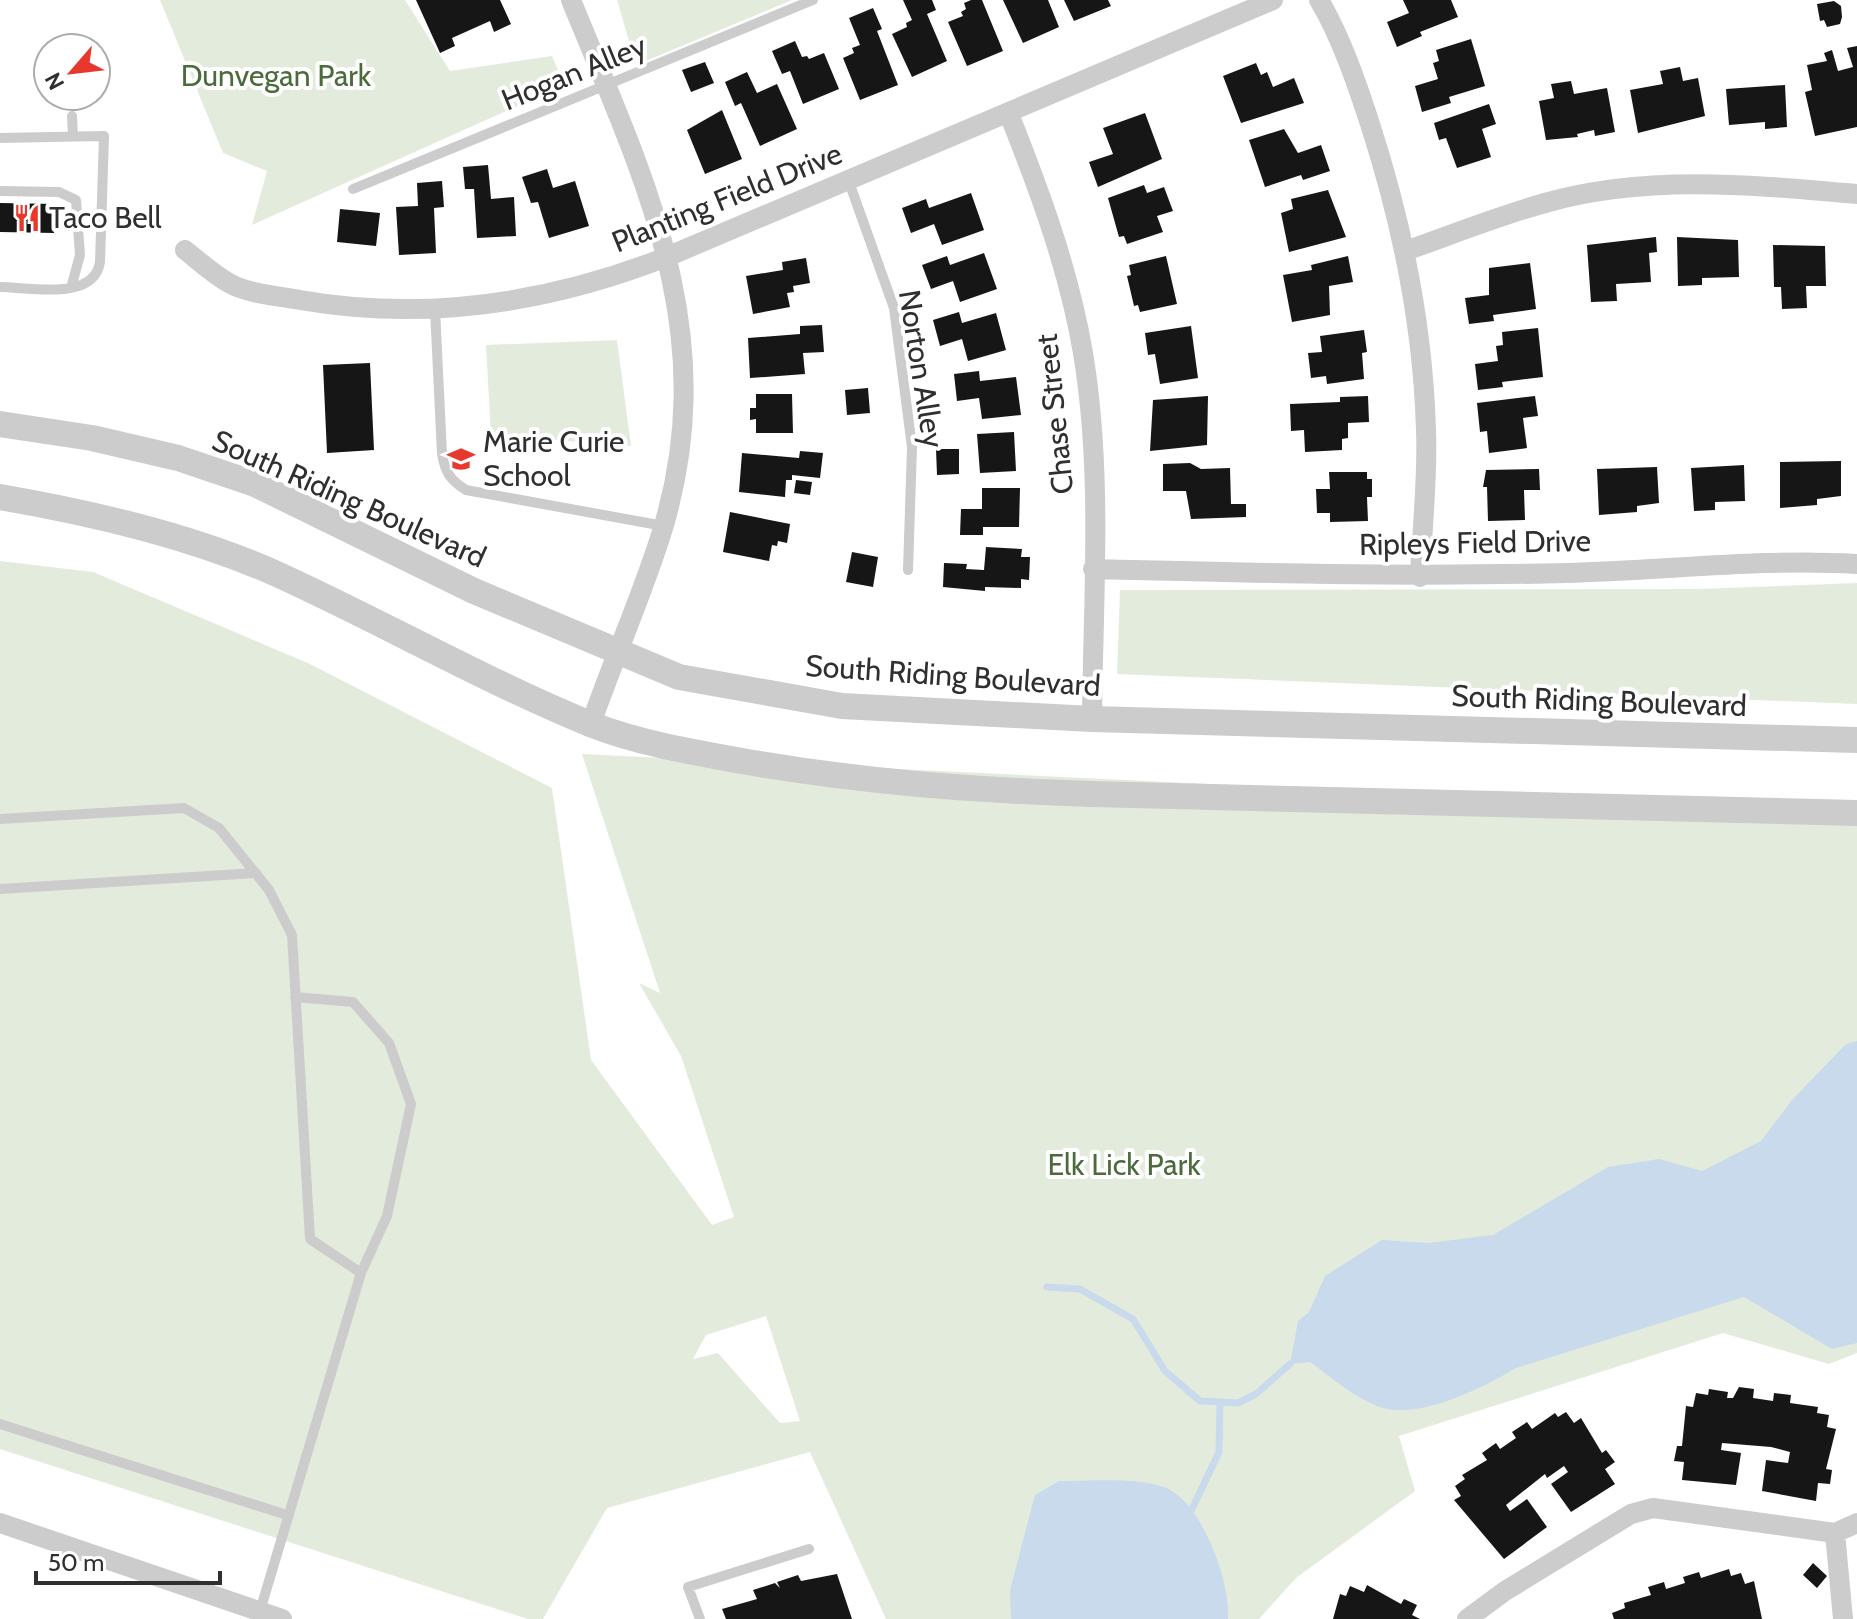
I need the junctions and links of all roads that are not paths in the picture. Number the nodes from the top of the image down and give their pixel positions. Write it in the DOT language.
graph roads {
  1 [pos="571,0"];
  2 [pos="813,0"];
  3 [pos="1273,0"];
  4 [pos="1319,0"];
  5 [pos="606,86"];
  6 [pos="1009,114"];
  7 [pos="72,116"];
  8 [pos="73,136"];
  9 [pos="0,138"];
  10 [pos="849,182"];
  11 [pos="353,189"];
  12 [pos="0,191"];
  13 [pos="1857,194"];
  14 [pos="185,250"];
  15 [pos="1405,251"];
  16 [pos="669,256"];
  17 [pos="0,287"];
  18 [pos="71,288"];
  19 [pos="435,309"];
  20 [pos="0,424"];
  21 [pos="0,497"];
  22 [pos="664,526"];
  23 [pos="1857,564"];
  24 [pos="1093,569"];
  25 [pos="908,570"];
  26 [pos="1420,577"];
  27 [pos="616,650"];
  28 [pos="1092,719"];
  29 [pos="591,724"];
  30 [pos="1857,740"];
  31 [pos="1857,813"];
  32 [pos="0,819"];
  33 [pos="256,873"];
  34 [pos="0,889"];
  35 [pos="295,997"];
  36 [pos="361,1273"];
  37 [pos="0,1424"];
  38 [pos="287,1515"];
  39 [pos="0,1523"];
  40 [pos="1857,1523"];
  41 [pos="1835,1533"];
  42 [pos="809,1549"];
  43 [pos="260,1611"];
  44 [pos="282,1619"];
  45 [pos="700,1619"];
  46 [pos="1467,1619"];
  47 [pos="1843,1619"];
  1 -- 5 [label="street"];
  2 -- 5 [label="lane, Hogan Alley"];
  3 -- 6 [label="street, Planting Field Drive"];
  4 -- 15 [label="street"];
  5 -- 11 [label="lane, Hogan Alley"];
  5 -- 16 [label="street"];
  6 -- 10 [label="street, Planting Field Drive"];
  6 -- 24 [label="street, Chase Street"];
  7 -- 8 [label="lane"];
  8 -- 9 [label="lane"];
  8 -- 18 [label="lane"];
  10 -- 16 [label="street, Planting Field Drive"];
  10 -- 25 [label="lane, Norton Alley"];
  12 -- 18 [label="lane"];
  13 -- 15 [label="street"];
  14 -- 19 [label="street, Planting Field Drive"];
  15 -- 26 [label="street"];
  16 -- 19 [label="street, Planting Field Drive"];
  16 -- 22 [label="street"];
  17 -- 18 [label="lane"];
  19 -- 22 [label="lane"];
  20 -- 27 [label="street, South Riding Boulevard"];
  21 -- 29 [label="street"];
  22 -- 27 [label="street"];
  23 -- 26 [label="street, Ripleys Field Drive"];
  24 -- 26 [label="street, Ripleys Field Drive"];
  24 -- 28 [label="street, Chase Street"];
  27 -- 28 [label="street, South Riding Boulevard"];
  27 -- 29 [label="street"];
  28 -- 30 [label="street, South Riding Boulevard"];
  29 -- 31 [label="street"];
  32 -- 33 [label="lane"];
  33 -- 34 [label="lane"];
  33 -- 35 [label="lane"];
  35 -- 36 [label="lane"];
  35 -- 36 [label="lane"];
  36 -- 38 [label="lane"];
  37 -- 38 [label="lane"];
  38 -- 43 [label="lane"];
  39 -- 43 [label="street"];
  40 -- 41 [label="street"];
  41 -- 46 [label="street"];
  41 -- 47 [label="street"];
  42 -- 45 [label="lane"];
  43 -- 44 [label="street"];
}
